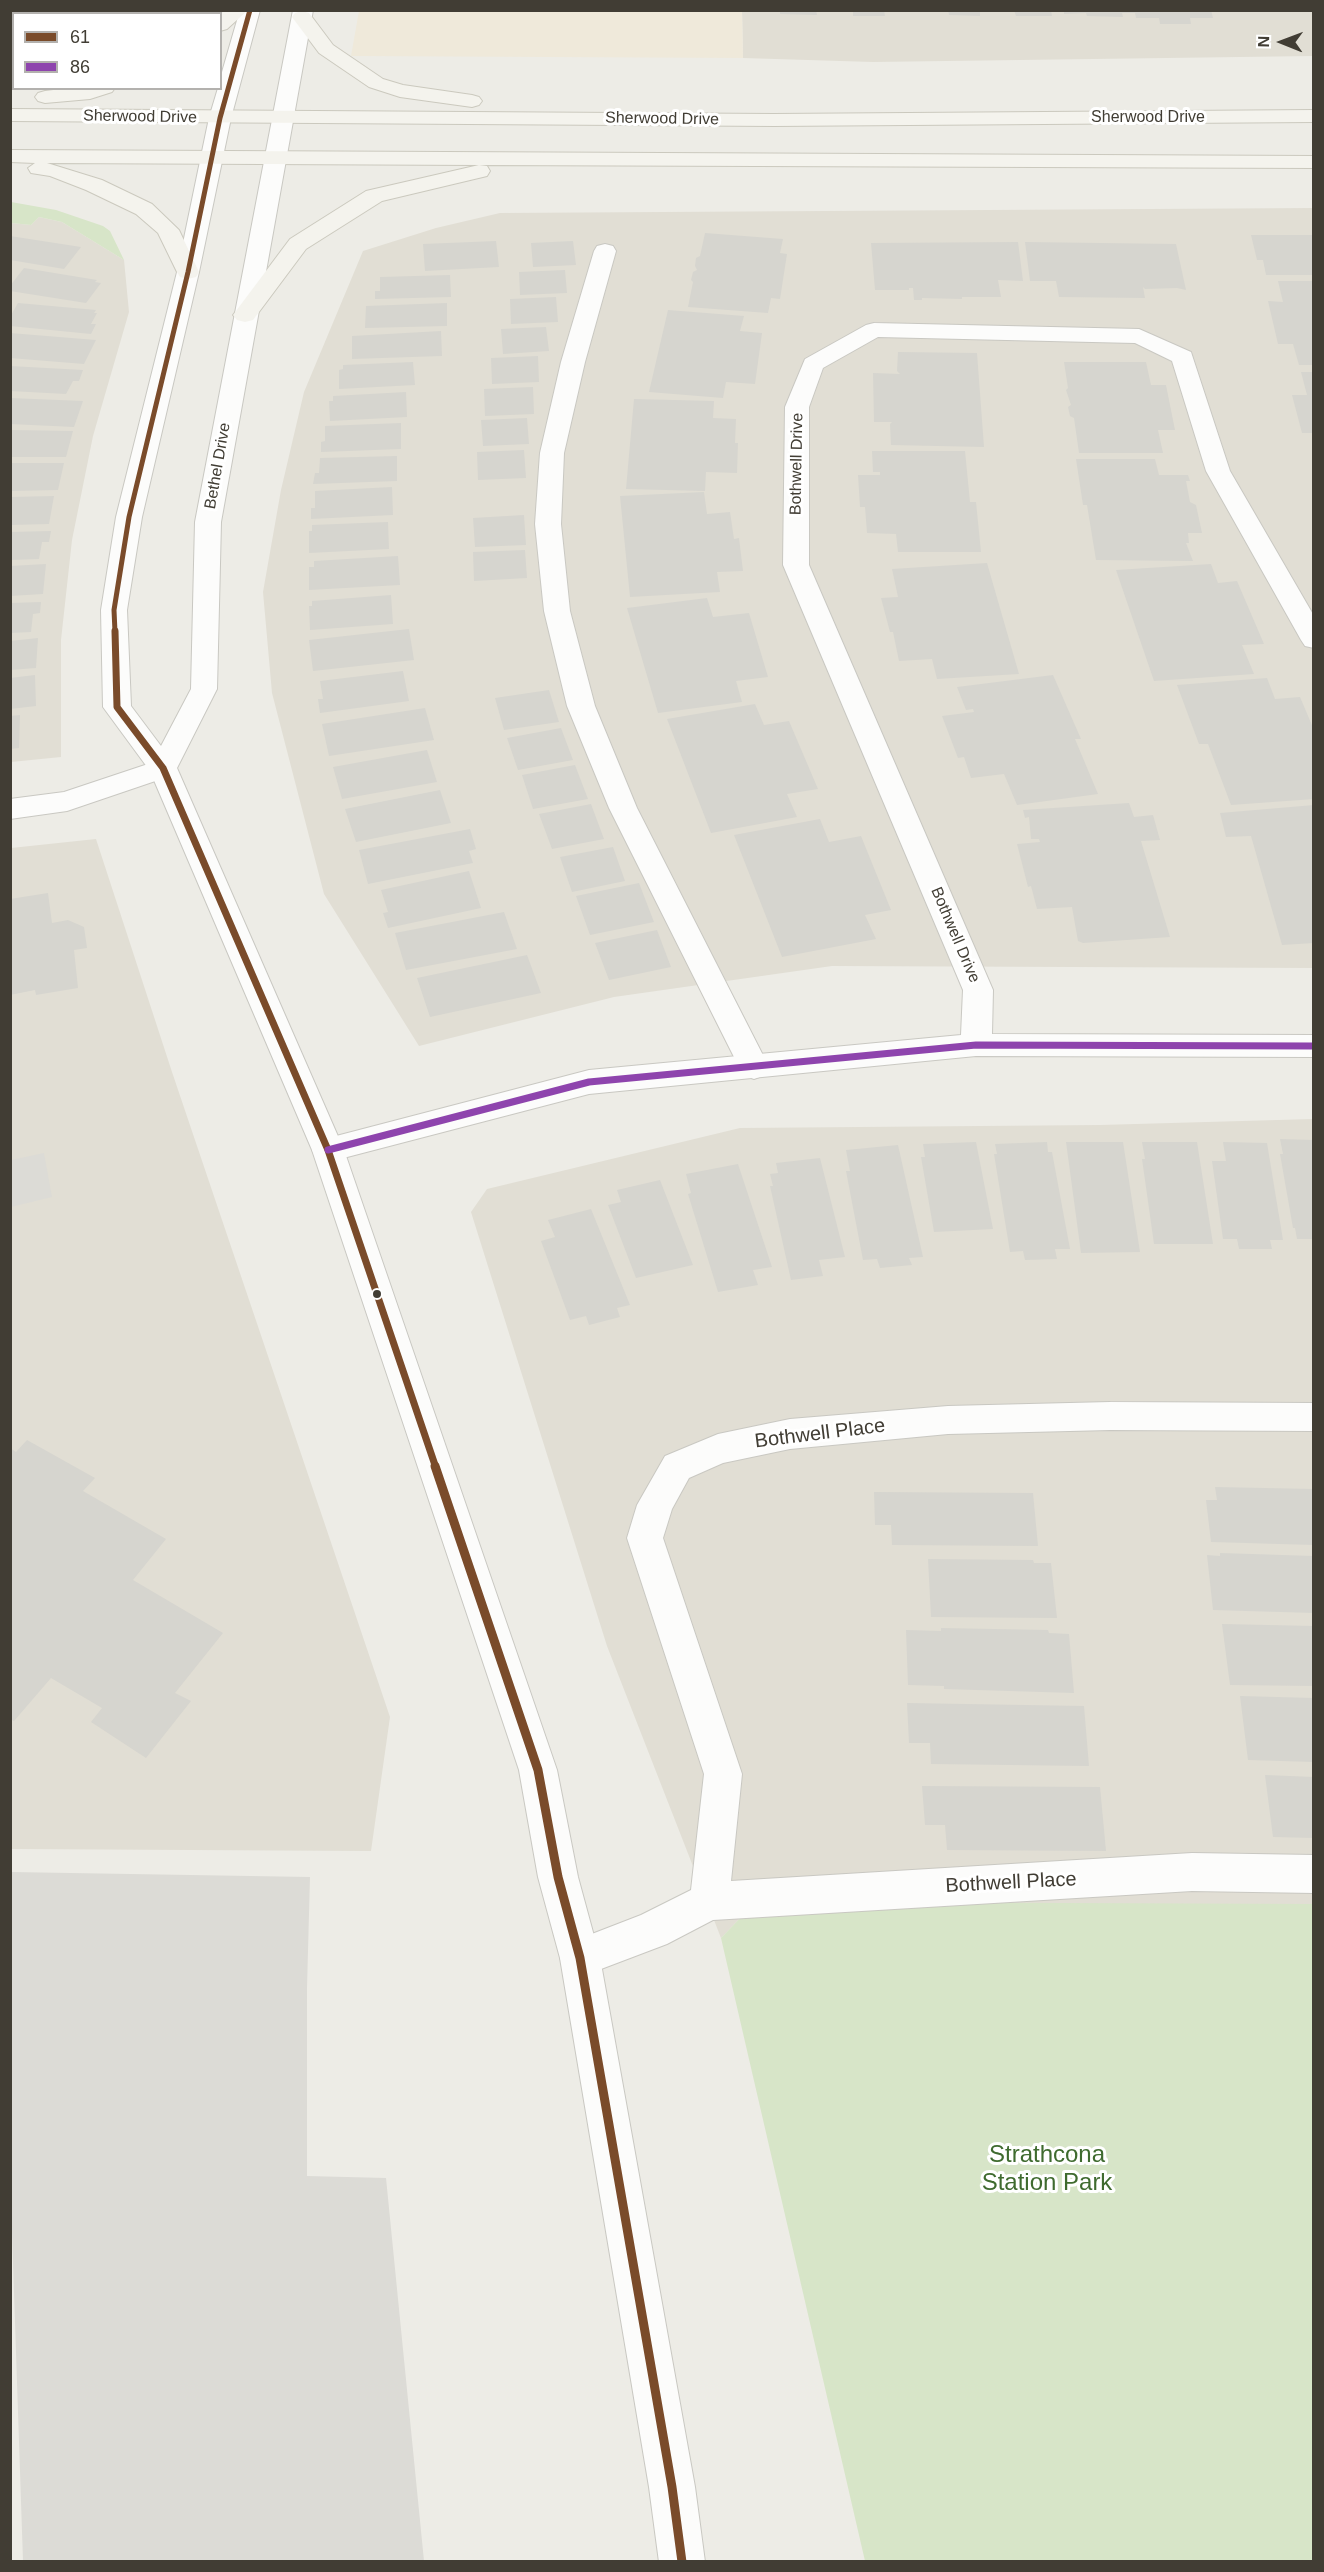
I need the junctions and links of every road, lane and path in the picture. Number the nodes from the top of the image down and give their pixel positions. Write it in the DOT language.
graph roads {
  1 [pos="238,10"];
  2 [pos="250,10"];
  3 [pos="303,14"];
  4 [pos="222,23"];
  5 [pos="99,90"];
  6 [pos="10,103"];
  7 [pos="10,115"];
  8 [pos="1314,116"];
  9 [pos="220,118"];
  10 [pos="283,118"];
  11 [pos="586,118"];
  12 [pos="10,156"];
  13 [pos="212,159"];
  14 [pos="276,159"];
  15 [pos="532,159"];
  16 [pos="1314,162"];
  17 [pos="10,164"];
  18 [pos="605,251"];
  19 [pos="188,272"];
  20 [pos="246,315"];
  21 [pos="1314,640"];
  22 [pos="163,768"];
  23 [pos="10,809"];
  24 [pos="976,1046"];
  25 [pos="1314,1046"];
  26 [pos="754,1066"];
  27 [pos="328,1150"];
  28 [pos="1314,1418"];
  29 [pos="1314,1874"];
  30 [pos="709,1901"];
  31 [pos="580,1958"];
  32 [pos="682,2562"];
  1 -- 4 [label="main road"];
  2 -- 9 [label="street"];
  3 -- 10 [label="street, Bethel Drive"];
  3 -- 11 [label="main road"];
  5 -- 6 [label="main road"];
  7 -- 9 [label="main road, Sherwood Drive"];
  8 -- 11 [label="main road, Sherwood Drive"];
  9 -- 10 [label="main road, Sherwood Drive"];
  9 -- 13 [label="street"];
  10 -- 11 [label="main road, Sherwood Drive"];
  10 -- 14 [label="street, Bethel Drive"];
  12 -- 13 [label="main road"];
  13 -- 14 [label="main road"];
  13 -- 19 [label="street"];
  14 -- 15 [label="main road"];
  14 -- 20 [label="street, Bethel Drive"];
  15 -- 16 [label="main road"];
  15 -- 20 [label="main road"];
  17 -- 19 [label="main road"];
  18 -- 26 [label="street"];
  19 -- 22 [label="street"];
  20 -- 22 [label="street, Bethel Drive"];
  21 -- 24 [label="street, Bothwell Drive"];
  22 -- 23 [label="street"];
  22 -- 27 [label="street"];
  24 -- 25 [label="street"];
  24 -- 26 [label="street"];
  26 -- 27 [label="street"];
  27 -- 31 [label="street"];
  28 -- 30 [label="street, Bothwell Place"];
  29 -- 30 [label="street, Bothwell Place"];
  30 -- 31 [label="street, Bothwell Place"];
  31 -- 32 [label="street"];
}
